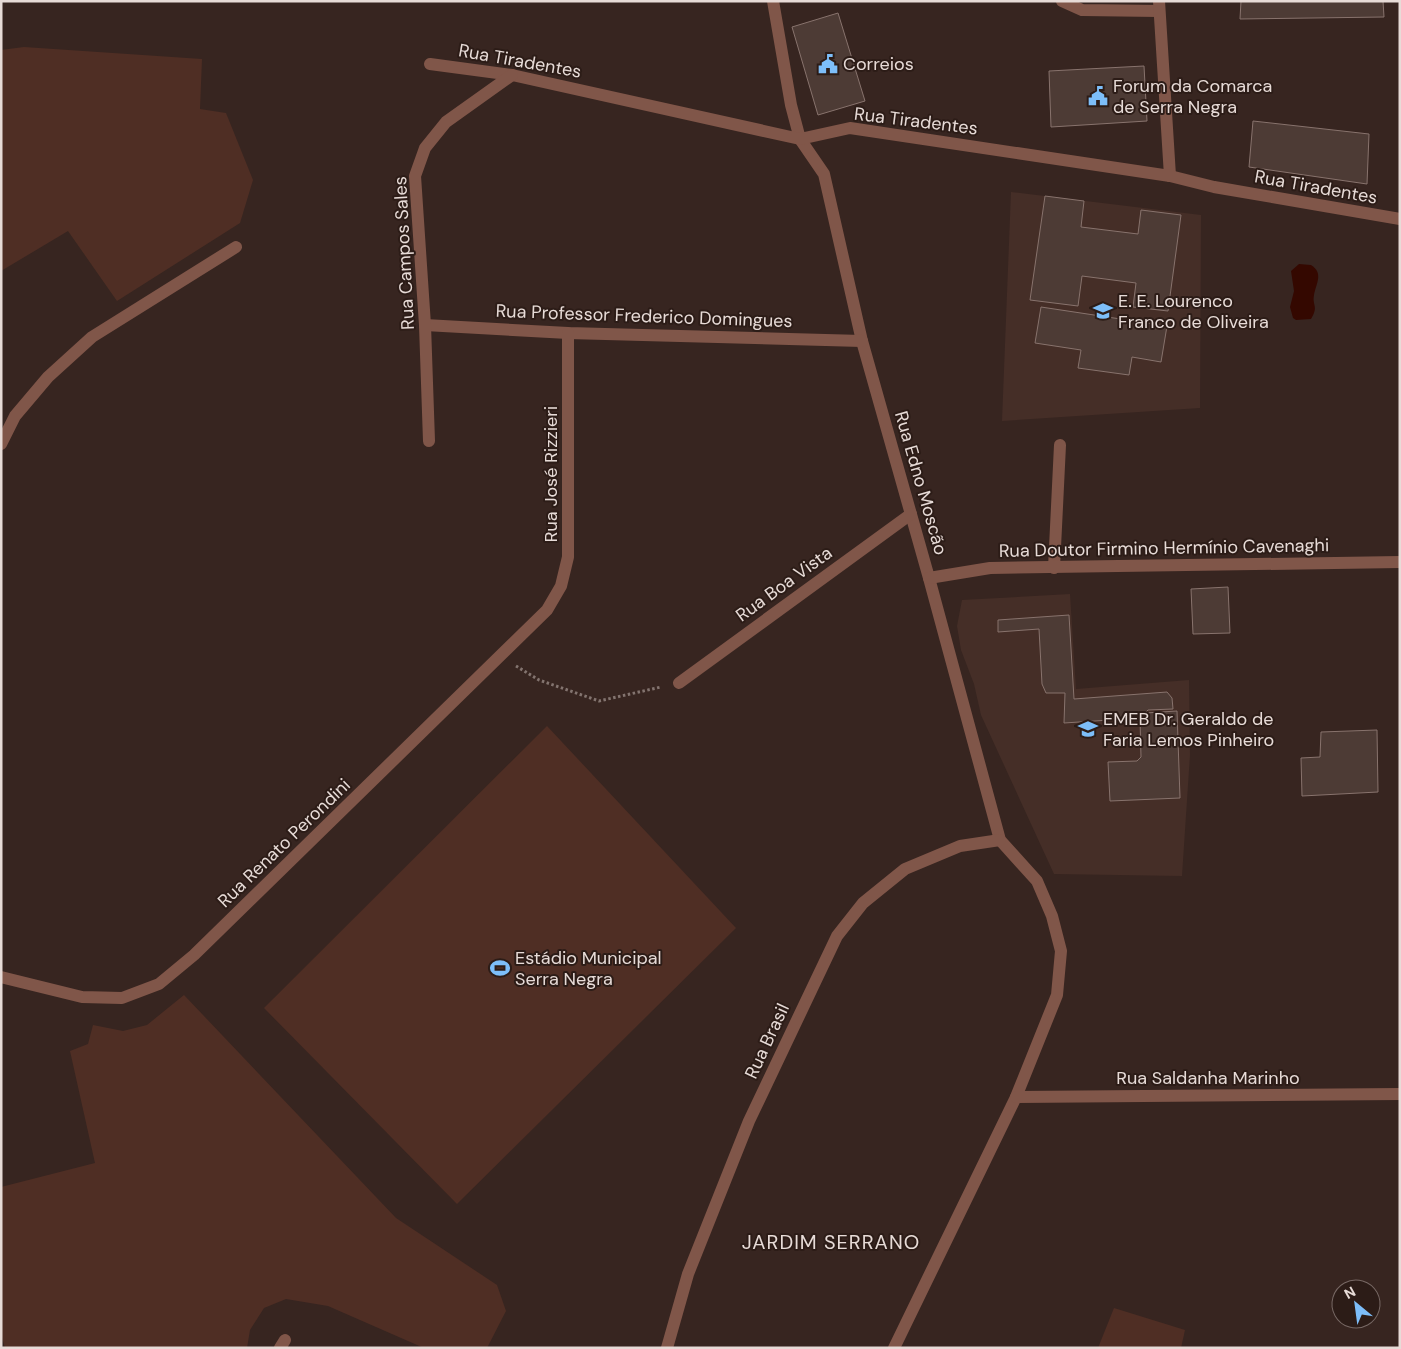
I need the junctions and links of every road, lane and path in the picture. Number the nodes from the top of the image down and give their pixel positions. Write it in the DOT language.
graph roads {
  1 [pos="774,1"];
  2 [pos="1062,1"];
  3 [pos="1159,6"];
  4 [pos="430,64"];
  5 [pos="512,74"];
  6 [pos="800,139"];
  7 [pos="1170,176"];
  8 [pos="1400,219"];
  9 [pos="236,247"];
  10 [pos="425,325"];
  11 [pos="568,333"];
  12 [pos="862,341"];
  13 [pos="430,441"];
  14 [pos="1,444"];
  15 [pos="1060,445"];
  16 [pos="911,514"];
  17 [pos="1400,562"];
  18 [pos="1054,568"];
  19 [pos="929,578"];
  20 [pos="547,610"];
  21 [pos="500,655"];
  22 [pos="678,683"];
  23 [pos="1000,840"];
  24 [pos="1,977"];
  25 [pos="1400,1094"];
  26 [pos="1016,1096"];
  27 [pos="667,1348"];
  28 [pos="894,1348"];
  1 -- 6 [label="street, Rua Edno Moscão"];
  2 -- 3 [label="street"];
  3 -- 7 [label="street"];
  4 -- 5 [label="street, Rua Tiradentes"];
  5 -- 6 [label="street, Rua Tiradentes"];
  5 -- 10 [label="street, Rua Campos Sales"];
  6 -- 7 [label="street, Rua Tiradentes"];
  6 -- 12 [label="street, Rua Edno Moscão"];
  7 -- 8 [label="street, Rua Tiradentes"];
  9 -- 14 [label="street"];
  10 -- 11 [label="street, Rua Professor Frederico Domingues"];
  10 -- 13 [label="street, Rua Campos Sales"];
  11 -- 12 [label="street, Rua Professor Frederico Domingues"];
  11 -- 20 [label="street, Rua José Rizzieri"];
  12 -- 16 [label="street, Rua Edno Moscão"];
  15 -- 18 [label="street"];
  16 -- 19 [label="street, Rua Edno Moscão"];
  16 -- 22 [label="street, Rua Boa Vista"];
  17 -- 18 [label="street, Rua Doutor Firmino Hermínio Cavenaghi"];
  18 -- 19 [label="street, Rua Doutor Firmino Hermínio Cavenaghi"];
  19 -- 23 [label="street, Rua Edno Moscão"];
  20 -- 21 [label="street, Rua Renato Perondini"];
  21 -- 22 [label="path"];
  21 -- 24 [label="street, Rua Renato Perondini"];
  23 -- 26 [label="street"];
  23 -- 27 [label="street, Rua Brasil"];
  25 -- 26 [label="street, Rua Saldanha Marinho"];
  26 -- 28 [label="street"];
}
